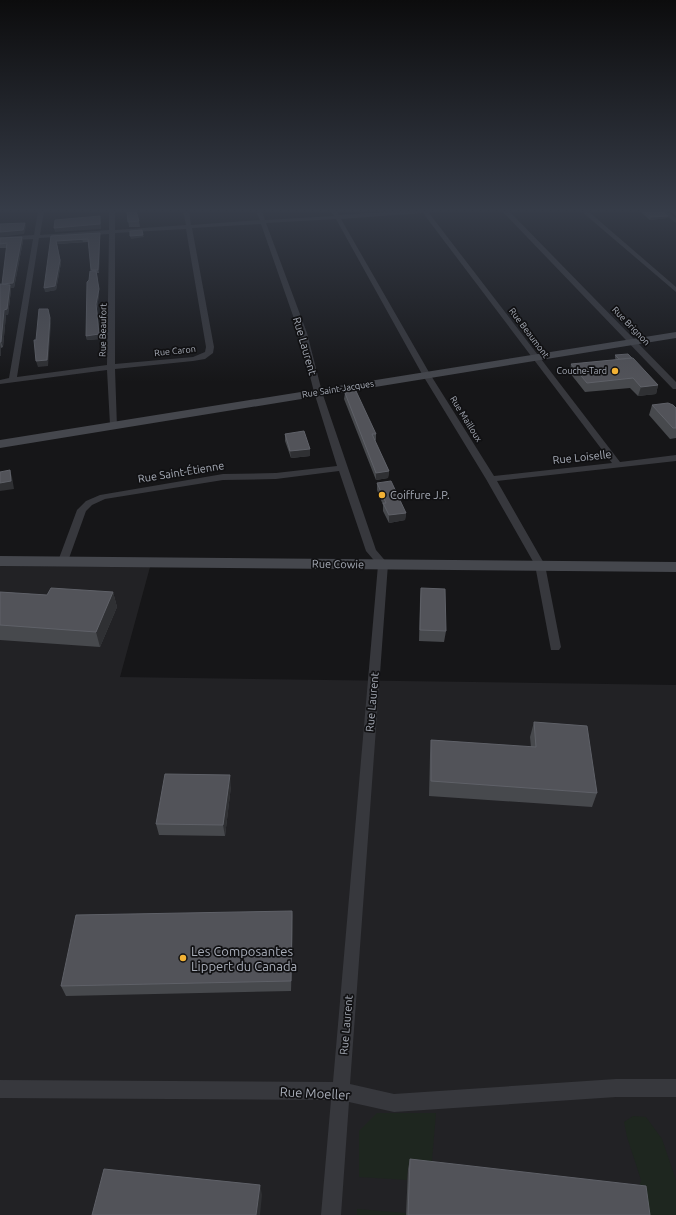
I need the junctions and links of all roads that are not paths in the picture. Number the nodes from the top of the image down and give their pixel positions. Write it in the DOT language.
graph roads {
  1 [pos="32,268"];
  2 [pos="112,268"];
  3 [pos="196,268"];
  4 [pos="279,268"];
  5 [pos="366,268"];
  6 [pos="469,268"];
  7 [pos="561,268"];
  8 [pos="650,268"];
  9 [pos="676,290"];
  10 [pos="676,334"];
  11 [pos="634,342"];
  12 [pos="535,357"];
  13 [pos="111,366"];
  14 [pos="426,374"];
  15 [pos="13,380"];
  16 [pos="0,382"];
  17 [pos="676,387"];
  18 [pos="318,392"];
  19 [pos="114,425"];
  20 [pos="0,444"];
  21 [pos="676,458"];
  22 [pos="618,465"];
  23 [pos="342,468"];
  24 [pos="491,479"];
  25 [pos="0,561"];
  26 [pos="63,561"];
  27 [pos="383,564"];
  28 [pos="540,565"];
  29 [pos="676,567"];
  30 [pos="555,647"];
  31 [pos="676,1088"];
  32 [pos="0,1089"];
  33 [pos="340,1091"];
  34 [pos="331,1215"];
  1 -- 15 [label="street"];
  2 -- 13 [label="street, Rue Beaufort"];
  3 -- 13 [label="street, Rue Caron"];
  4 -- 18 [label="street, Rue Laurent"];
  5 -- 14 [label="street, Rue Mailloux"];
  6 -- 12 [label="street, Rue Beaumont"];
  7 -- 11 [label="street, Rue Brignon"];
  8 -- 9 [label="street"];
  10 -- 11 [label="main road, Rue Saint-Jacques"];
  11 -- 12 [label="main road, Rue Saint-Jacques"];
  11 -- 17 [label="street, Rue Brignon"];
  12 -- 14 [label="main road, Rue Saint-Jacques"];
  12 -- 22 [label="street, Rue Beaumont"];
  13 -- 15 [label="street, Rue Caron"];
  13 -- 19 [label="street, Rue Beaufort"];
  14 -- 18 [label="main road, Rue Saint-Jacques"];
  14 -- 24 [label="street, Rue Mailloux"];
  15 -- 16 [label="street, Rue Caron"];
  18 -- 19 [label="main road, Rue Saint-Jacques"];
  18 -- 23 [label="street, Rue Laurent"];
  19 -- 20 [label="main road, Rue Saint-Jacques"];
  21 -- 22 [label="street, Rue Loiselle"];
  22 -- 24 [label="street, Rue Loiselle"];
  23 -- 26 [label="street, Rue Saint-Étienne"];
  23 -- 27 [label="street, Rue Laurent"];
  24 -- 28 [label="street, Rue Mailloux"];
  25 -- 26 [label="main road, Rue Cowie"];
  26 -- 27 [label="main road, Rue Cowie"];
  27 -- 28 [label="main road, Rue Cowie"];
  27 -- 33 [label="street, Rue Laurent"];
  28 -- 29 [label="main road, Rue Cowie"];
  28 -- 30 [label="street, Rue Mailloux"];
  31 -- 33 [label="street, Rue Moeller"];
  32 -- 33 [label="street, Rue Moeller"];
  33 -- 34 [label="street, Rue Laurent"];
}
